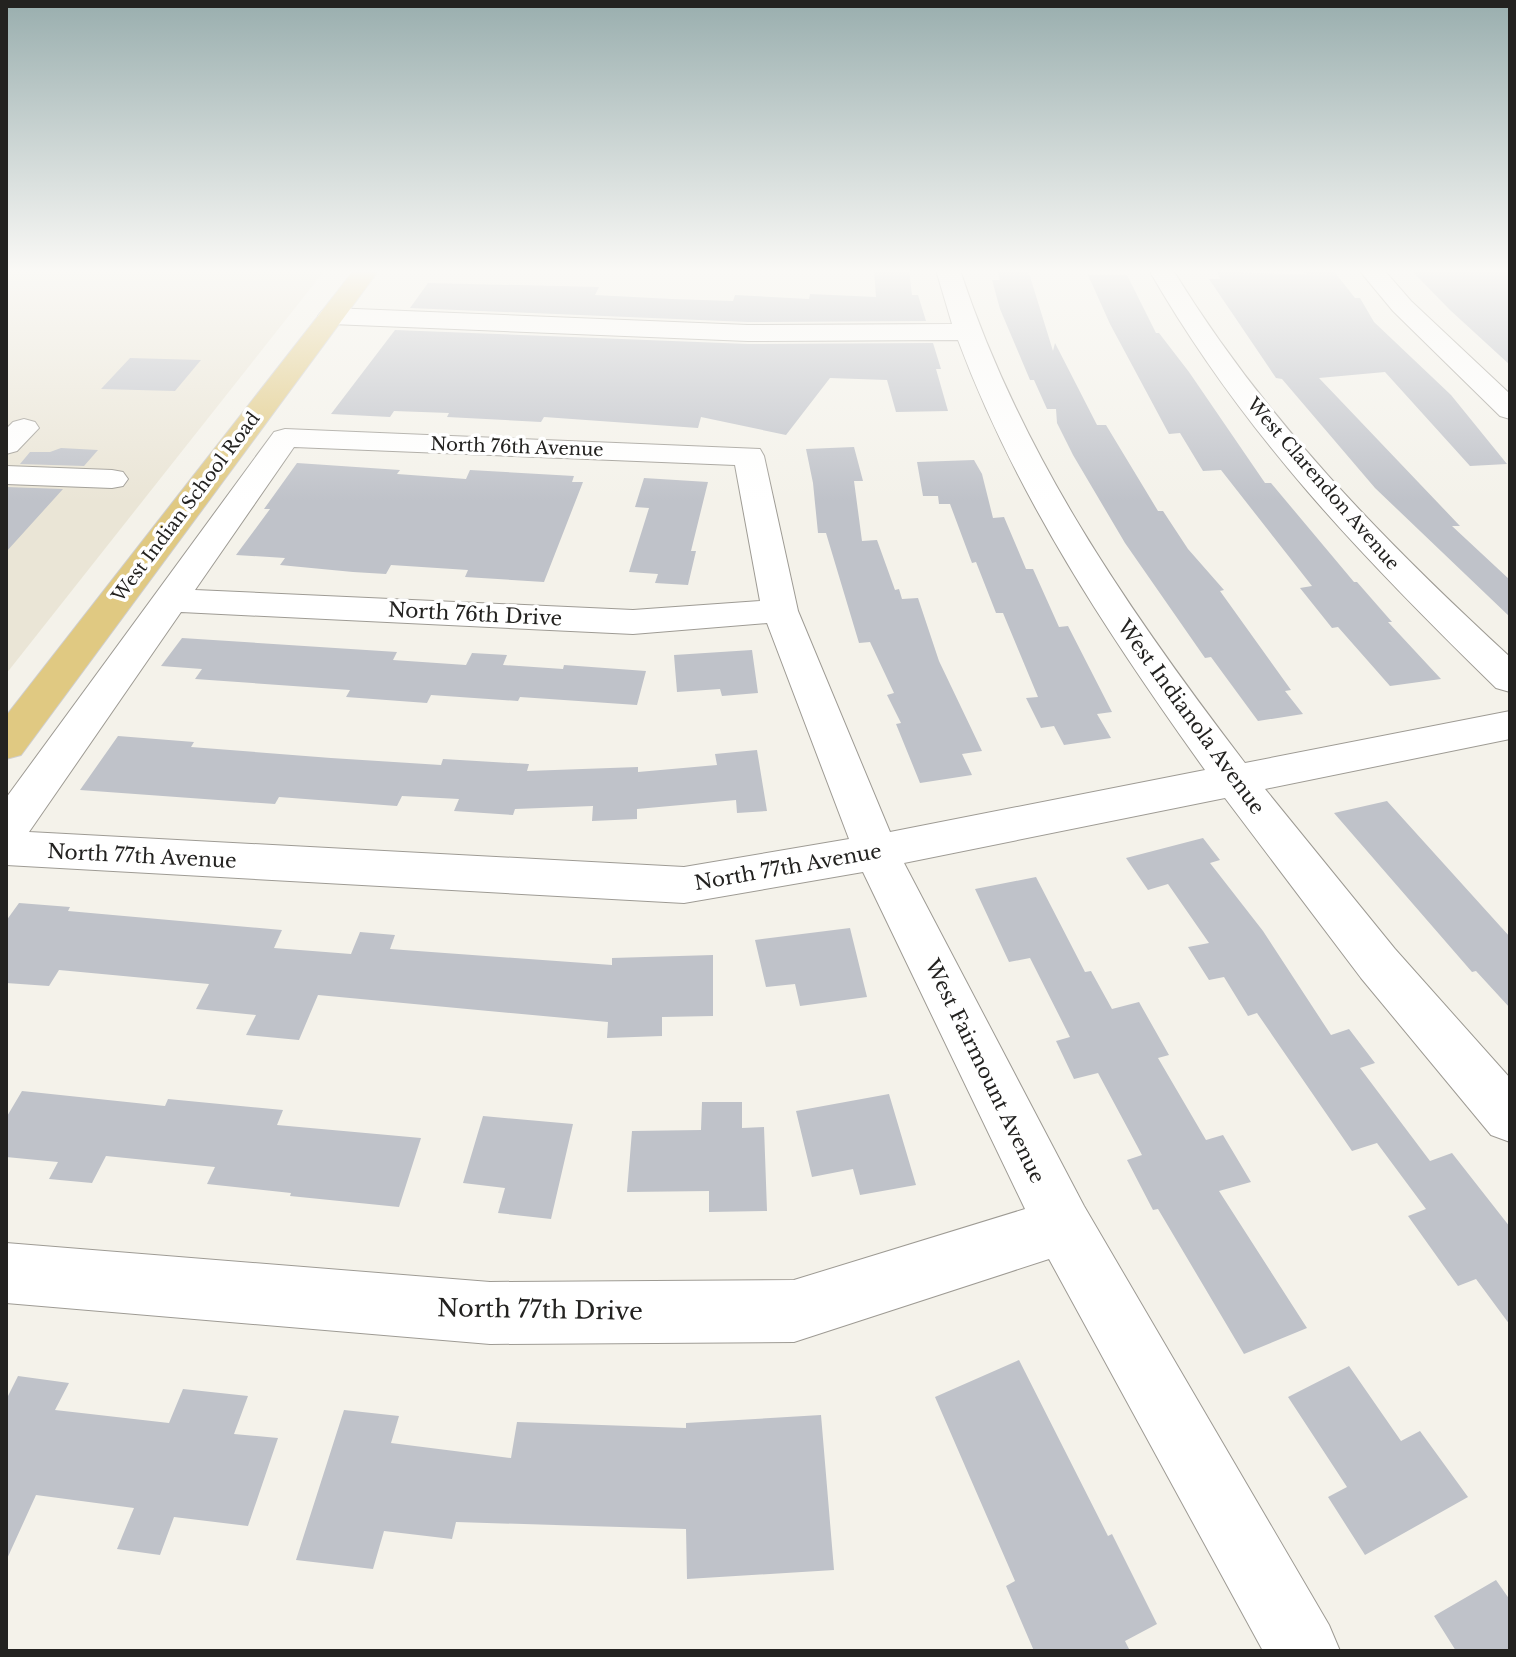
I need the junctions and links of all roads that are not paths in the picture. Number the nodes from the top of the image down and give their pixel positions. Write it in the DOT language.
graph roads {
  1 [pos="307,347"];
  2 [pos="973,347"];
  3 [pos="1212,347"];
  4 [pos="1445,347"];
  5 [pos="1510,410"];
  6 [pos="285,438"];
  7 [pos="749,456"];
  8 [pos="6,475"];
  9 [pos="112,479"];
  10 [pos="171,600"];
  11 [pos="780,611"];
  12 [pos="1510,679"];
  13 [pos="1510,725"];
  14 [pos="6,745"];
  15 [pos="1233,779"];
  16 [pos="6,831"];
  17 [pos="6,848"];
  18 [pos="876,852"];
  19 [pos="1510,1117"];
  20 [pos="1063,1226"];
  21 [pos="6,1273"];
  22 [pos="1303,1651"];
  1 -- 14 [label="main road, West Indian School Road"];
  2 -- 15 [label="street, West Indianola Avenue"];
  3 -- 12 [label="street, West Clarendon Avenue"];
  4 -- 5 [label="street"];
  6 -- 7 [label="street, North 76th Avenue"];
  6 -- 10 [label="street, West Indian School Road"];
  7 -- 11 [label="street, West Fairmount Avenue"];
  8 -- 9 [label="street"];
  10 -- 11 [label="street, North 76th Drive"];
  10 -- 16 [label="street, West Indian School Road"];
  11 -- 18 [label="street, West Fairmount Avenue"];
  13 -- 15 [label="street, North 77th Avenue"];
  15 -- 18 [label="street, North 77th Avenue"];
  15 -- 19 [label="street, West Indianola Avenue"];
  17 -- 18 [label="street, North 77th Avenue"];
  18 -- 20 [label="street, West Fairmount Avenue"];
  20 -- 21 [label="street, North 77th Drive"];
  20 -- 22 [label="street, West Fairmount Avenue"];
}
